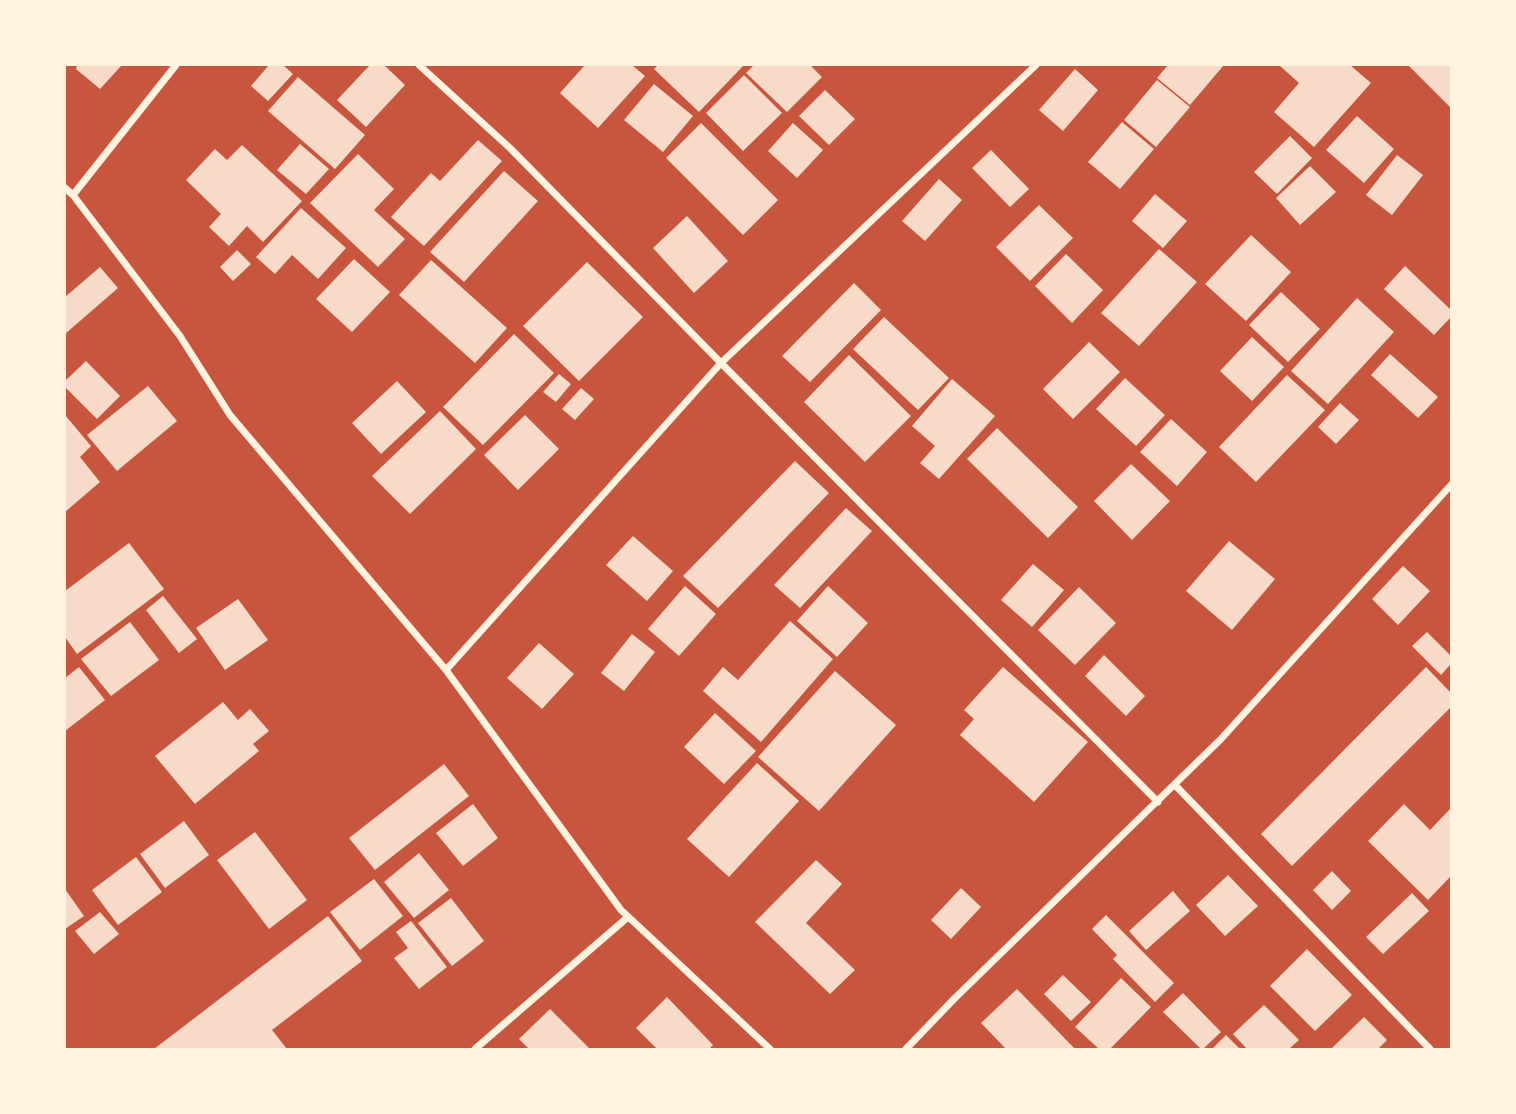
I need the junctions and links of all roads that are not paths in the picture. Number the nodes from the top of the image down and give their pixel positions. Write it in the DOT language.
graph roads {
  1 [pos="176,65"];
  2 [pos="419,65"];
  3 [pos="1037,65"];
  4 [pos="65,188"];
  5 [pos="73,195"];
  6 [pos="721,363"];
  7 [pos="1451,485"];
  8 [pos="446,670"];
  9 [pos="1175,785"];
  10 [pos="1158,802"];
  11 [pos="628,917"];
  12 [pos="475,1049"];
  13 [pos="770,1049"];
  14 [pos="906,1049"];
  15 [pos="1430,1049"];
  1 -- 5 [label="street"];
  2 -- 6 [label="street"];
  3 -- 6 [label="street"];
  4 -- 5 [label="street"];
  5 -- 8 [label="street"];
  6 -- 8 [label="street"];
  6 -- 10 [label="street"];
  7 -- 9 [label="street"];
  8 -- 11 [label="street"];
  9 -- 10 [label="street"];
  9 -- 15 [label="street"];
  10 -- 14 [label="street"];
  11 -- 12 [label="street"];
  11 -- 13 [label="street"];
}
